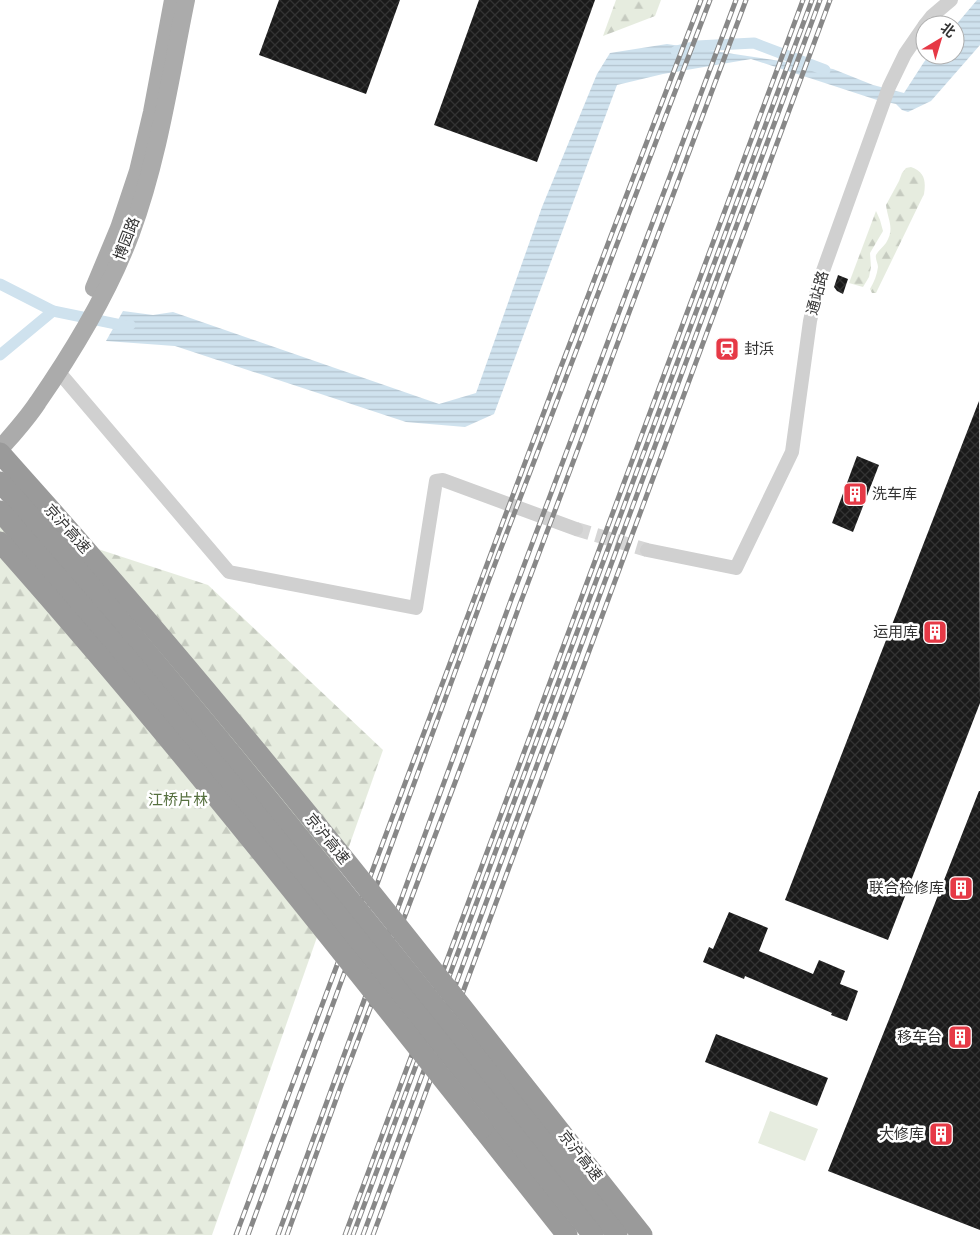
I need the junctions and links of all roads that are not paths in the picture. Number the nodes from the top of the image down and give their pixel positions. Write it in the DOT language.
graph roads {
  1 [pos="173,0"];
  2 [pos="186,0"];
  3 [pos="951,0"];
  4 [pos="933,15"];
  5 [pos="915,40"];
  6 [pos="96,296"];
  7 [pos="71,339"];
  8 [pos="58,371"];
  9 [pos="0,432"];
  10 [pos="0,451"];
  11 [pos="0,482"];
  12 [pos="0,511"];
  13 [pos="576,529"];
  14 [pos="0,542"];
  15 [pos="647,550"];
  16 [pos="567,1235"];
  17 [pos="593,1235"];
  18 [pos="617,1235"];
  19 [pos="642,1235"];
  1 -- 6 [label="main road, 博园路"];
  2 -- 6 [label="main road, 博园路"];
  3 -- 4 [label="street, 通站路"];
  5 -- 15 [label="street, 通站路"];
  6 -- 7 [label="main road, 博园路"];
  7 -- 8 [label="main road, 博园路"];
  7 -- 9 [label="main road, 博园路"];
  8 -- 10 [label="main road, 博园路"];
  8 -- 13 [label="street"];
  10 -- 19 [label="highway, 京沪高速, bridge"];
  11 -- 18 [label="highway, 京沪高速, bridge"];
  12 -- 17 [label="highway, bridge"];
  14 -- 16 [label="highway, bridge"];
}
